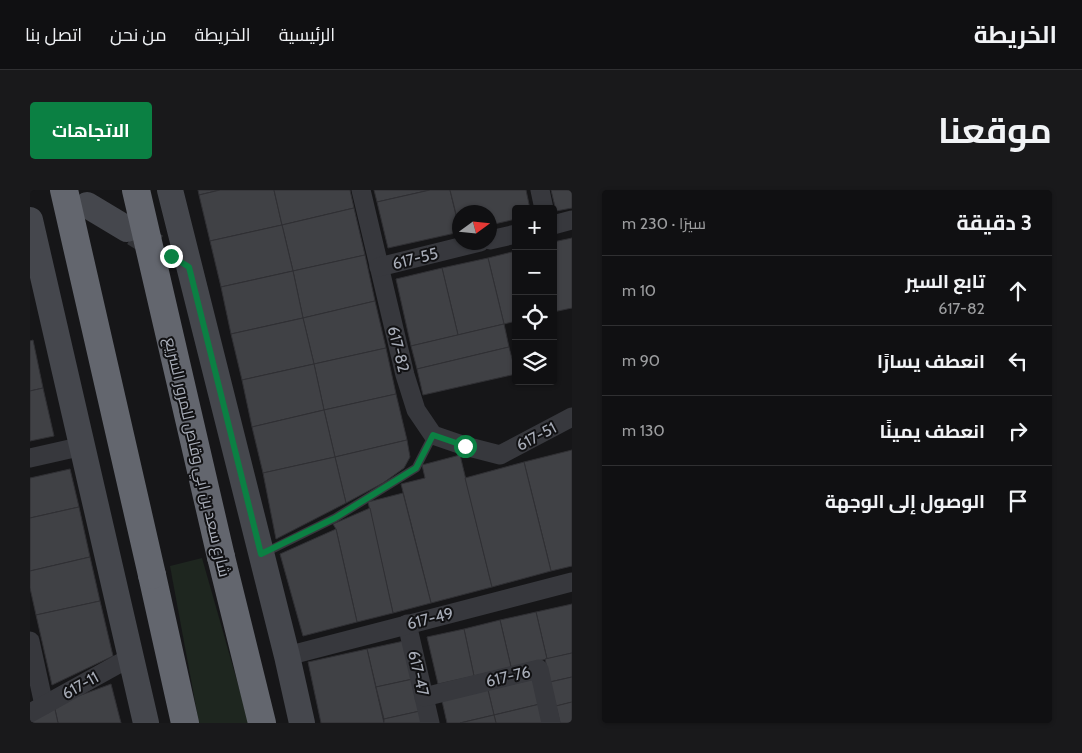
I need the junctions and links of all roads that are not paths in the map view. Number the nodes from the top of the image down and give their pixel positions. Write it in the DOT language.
graph roads {
  1 [pos="64,190"];
  2 [pos="136,190"];
  3 [pos="170,190"];
  4 [pos="361,190"];
  5 [pos="540,190"];
  6 [pos="87,205"];
  7 [pos="543,205"];
  8 [pos="30,220"];
  9 [pos="572,220"];
  10 [pos="557,224"];
  11 [pos="127,229"];
  12 [pos="512,235"];
  13 [pos="497,238"];
  14 [pos="452,249"];
  15 [pos="379,267"];
  16 [pos="572,417"];
  17 [pos="433,435"];
  18 [pos="83,446"];
  19 [pos="30,458"];
  20 [pos="261,554"];
  21 [pos="572,582"];
  22 [pos="407,624"];
  23 [pos="30,641"];
  24 [pos="287,656"];
  25 [pos="131,657"];
  26 [pos="424,696"];
  27 [pos="37,709"];
  28 [pos="146,723"];
  29 [pos="184,723"];
  30 [pos="262,723"];
  31 [pos="302,723"];
  32 [pos="430,723"];
  33 [pos="551,723"];
  1 -- 29 [label="highway, bridge"];
  2 -- 30 [label="highway, شارع سعد بن ابي وقاص للمرور السريع, bridge"];
  3 -- 20 [label="street"];
  4 -- 15 [label="street, 617-82"];
  5 -- 7 [label="street"];
  6 -- 11 [label="street"];
  8 -- 18 [label="street"];
  9 -- 10 [label="street"];
  12 -- 13 [label="street"];
  14 -- 15 [label="street, 617-55"];
  15 -- 17 [label="street, 617-82"];
  16 -- 17 [label="street, 617-51"];
  17 -- 20 [label="lane"];
  18 -- 19 [label="street"];
  18 -- 25 [label="street"];
  20 -- 24 [label="street"];
  21 -- 22 [label="street, 617-49"];
  22 -- 24 [label="street, 617-49"];
  22 -- 26 [label="street, 617-47"];
  23 -- 27 [label="street"];
  24 -- 31 [label="street"];
  25 -- 27 [label="street, 617-11"];
  25 -- 28 [label="street"];
  26 -- 32 [label="street, 617-47"];
  26 -- 33 [label="street, 617-76"];
}
